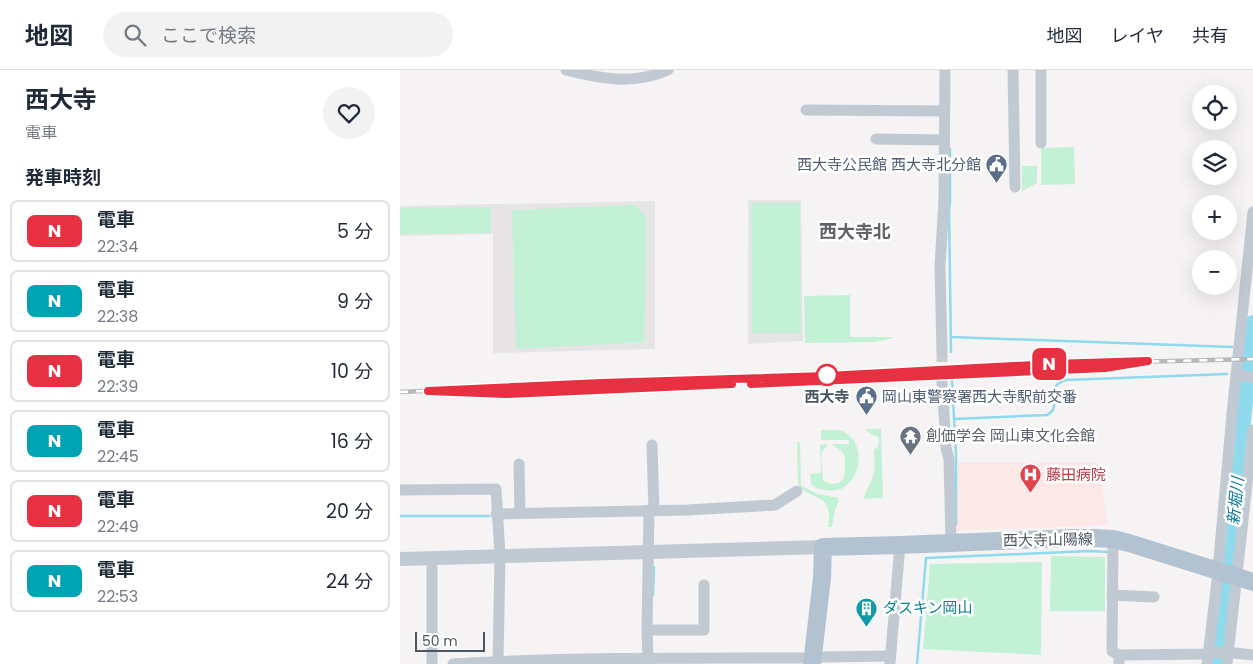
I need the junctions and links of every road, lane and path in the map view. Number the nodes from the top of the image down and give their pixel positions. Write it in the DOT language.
graph roads {
  1 [pos="566,70"];
  2 [pos="668,70"];
  3 [pos="945,70"];
  4 [pos="1013,70"];
  5 [pos="1041,70"];
  6 [pos="806,110"];
  7 [pos="944,111"];
  8 [pos="876,139"];
  9 [pos="944,140"];
  10 [pos="1041,143"];
  11 [pos="1015,187"];
  12 [pos="1253,212"];
  13 [pos="1248,299"];
  14 [pos="1246,334"];
  15 [pos="942,351"];
  16 [pos="1244,376"];
  17 [pos="942,382"];
  18 [pos="1233,430"];
  19 [pos="1252,430"];
  20 [pos="652,444"];
  21 [pos="519,464"];
  22 [pos="400,490"];
  23 [pos="797,491"];
  24 [pos="652,510"];
  25 [pos="520,513"];
  26 [pos="496,514"];
  27 [pos="1113,539"];
  28 [pos="951,543"];
  29 [pos="900,546"];
  30 [pos="830,547"];
  31 [pos="649,552"];
  32 [pos="500,556"];
  33 [pos="432,558"];
  34 [pos="400,559"];
  35 [pos="1218,570"];
  36 [pos="1245,580"];
  37 [pos="704,585"];
  38 [pos="1112,595"];
  39 [pos="1154,597"];
  40 [pos="647,630"];
  41 [pos="1253,655"];
  42 [pos="1209,657"];
  43 [pos="1227,657"];
  44 [pos="1119,659"];
  45 [pos="650,660"];
  46 [pos="890,660"];
  47 [pos="817,661"];
  48 [pos="503,662"];
  49 [pos="432,664"];
  50 [pos="454,664"];
  1 -- 2 [label="street"];
  3 -- 7 [label="street"];
  4 -- 11 [label="street"];
  5 -- 10 [label="street"];
  6 -- 7 [label="street"];
  7 -- 9 [label="street"];
  8 -- 9 [label="street"];
  9 -- 15 [label="street"];
  12 -- 13 [label="street"];
  13 -- 14 [label="street"];
  14 -- 16 [label="street"];
  16 -- 18 [label="street"];
  17 -- 28 [label="street"];
  18 -- 19 [label="street"];
  18 -- 35 [label="street"];
  19 -- 36 [label="street"];
  20 -- 24 [label="street"];
  21 -- 25 [label="street"];
  22 -- 26 [label="street"];
  23 -- 24 [label="street"];
  24 -- 25 [label="street"];
  24 -- 31 [label="street"];
  25 -- 26 [label="street"];
  26 -- 32 [label="street"];
  27 -- 28 [label="main road, 西大寺山陽線"];
  27 -- 35 [label="main road, 西大寺山陽線"];
  27 -- 38 [label="street"];
  28 -- 29 [label="main road, 西大寺山陽線"];
  29 -- 30 [label="main road, 西大寺山陽線"];
  29 -- 46 [label="street"];
  30 -- 31 [label="street"];
  30 -- 47 [label="main road"];
  31 -- 32 [label="street"];
  31 -- 40 [label="street"];
  32 -- 33 [label="street"];
  32 -- 48 [label="street"];
  33 -- 34 [label="street"];
  33 -- 49 [label="street"];
  35 -- 36 [label="main road, 西大寺山陽線"];
  35 -- 42 [label="street"];
  36 -- 43 [label="street"];
  37 -- 40 [label="street"];
  38 -- 39 [label="street"];
  38 -- 44 [label="street"];
  40 -- 45 [label="street"];
  41 -- 43 [label="street"];
  42 -- 43 [label="street"];
  42 -- 44 [label="street"];
  45 -- 47 [label="street"];
  45 -- 48 [label="street"];
  46 -- 47 [label="street"];
  48 -- 50 [label="street"];
}
